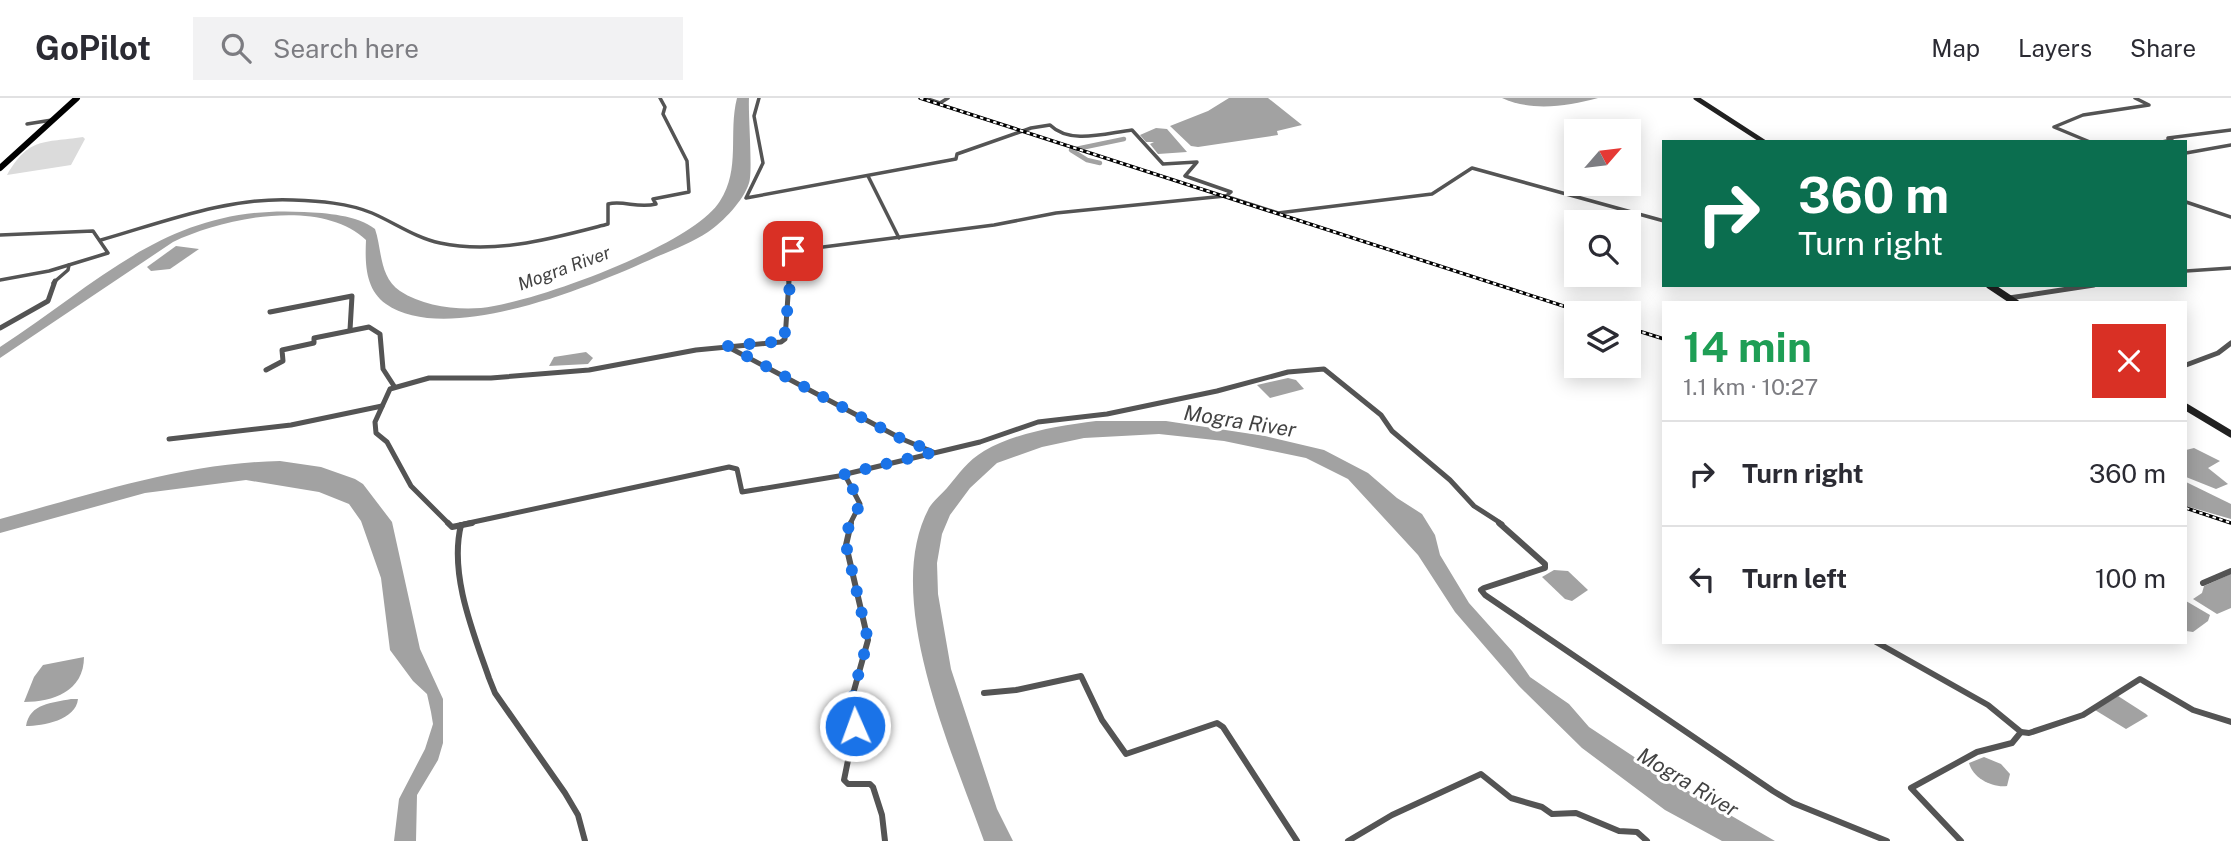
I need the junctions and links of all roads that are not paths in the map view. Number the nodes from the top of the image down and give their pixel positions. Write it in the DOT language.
graph roads {
  1 [pos="77,98"];
  2 [pos="660,98"];
  3 [pos="759,98"];
  4 [pos="925,98"];
  5 [pos="948,98"];
  6 [pos="1696,98"];
  7 [pos="2135,98"];
  8 [pos="52,120"];
  9 [pos="27,124"];
  10 [pos="2231,130"];
  11 [pos="1761,140"];
  12 [pos="2085,140"];
  13 [pos="2172,140"];
  14 [pos="2231,145"];
  15 [pos="2187,153"];
  16 [pos="0,168"];
  17 [pos="868,176"];
  18 [pos="1226,196"];
  19 [pos="2187,202"];
  20 [pos="2231,217"];
  21 [pos="1662,220"];
  22 [pos="0,235"];
  23 [pos="899,238"];
  24 [pos="101,240"];
  25 [pos="68,265"];
  26 [pos="2231,268"];
  27 [pos="2187,271"];
  28 [pos="0,280"];
  29 [pos="1992,287"];
  30 [pos="2081,287"];
  31 [pos="2009,298"];
  32 [pos="2013,301"];
  33 [pos="270,312"];
  34 [pos="0,328"];
  35 [pos="350,330"];
  36 [pos="2231,343"];
  37 [pos="728,346"];
  38 [pos="2187,365"];
  39 [pos="266,370"];
  40 [pos="394,386"];
  41 [pos="382,405"];
  42 [pos="2187,408"];
  43 [pos="2231,435"];
  44 [pos="169,439"];
  45 [pos="934,452"];
  46 [pos="842,475"];
  47 [pos="461,525"];
  48 [pos="2231,571"];
  49 [pos="2203,583"];
  50 [pos="1880,644"];
  51 [pos="984,693"];
  52 [pos="2231,722"];
  53 [pos="2021,732"];
  54 [pos="585,841"];
  55 [pos="885,841"];
  56 [pos="1297,841"];
  57 [pos="1348,841"];
  58 [pos="1647,841"];
  59 [pos="1887,841"];
  60 [pos="1961,841"];
  1 -- 8 [label="main road"];
  2 -- 24 [label="street"];
  3 -- 17 [label="street"];
  4 -- 5 [label="street"];
  6 -- 11 [label="main road"];
  7 -- 12 [label="street"];
  8 -- 9 [label="street"];
  8 -- 16 [label="main road"];
  10 -- 13 [label="street"];
  14 -- 15 [label="street"];
  17 -- 18 [label="street"];
  17 -- 23 [label="street"];
  18 -- 21 [label="street"];
  18 -- 23 [label="street"];
  19 -- 20 [label="street"];
  22 -- 24 [label="street"];
  23 -- 37 [label="street"];
  24 -- 25 [label="street"];
  25 -- 28 [label="street"];
  25 -- 34 [label="street"];
  26 -- 27 [label="street"];
  29 -- 31 [label="main road"];
  30 -- 31 [label="street"];
  31 -- 32 [label="main road"];
  33 -- 35 [label="street"];
  35 -- 39 [label="street"];
  35 -- 40 [label="street"];
  36 -- 38 [label="street"];
  37 -- 40 [label="street"];
  37 -- 45 [label="street"];
  40 -- 41 [label="street"];
  41 -- 44 [label="street"];
  41 -- 47 [label="street"];
  42 -- 43 [label="main road"];
  45 -- 46 [label="street"];
  45 -- 59 [label="street"];
  46 -- 47 [label="street"];
  46 -- 55 [label="street"];
  47 -- 54 [label="street"];
  48 -- 49 [label="street"];
  50 -- 53 [label="street"];
  51 -- 56 [label="street"];
  52 -- 53 [label="street"];
  53 -- 60 [label="street"];
  57 -- 58 [label="street"];
}
